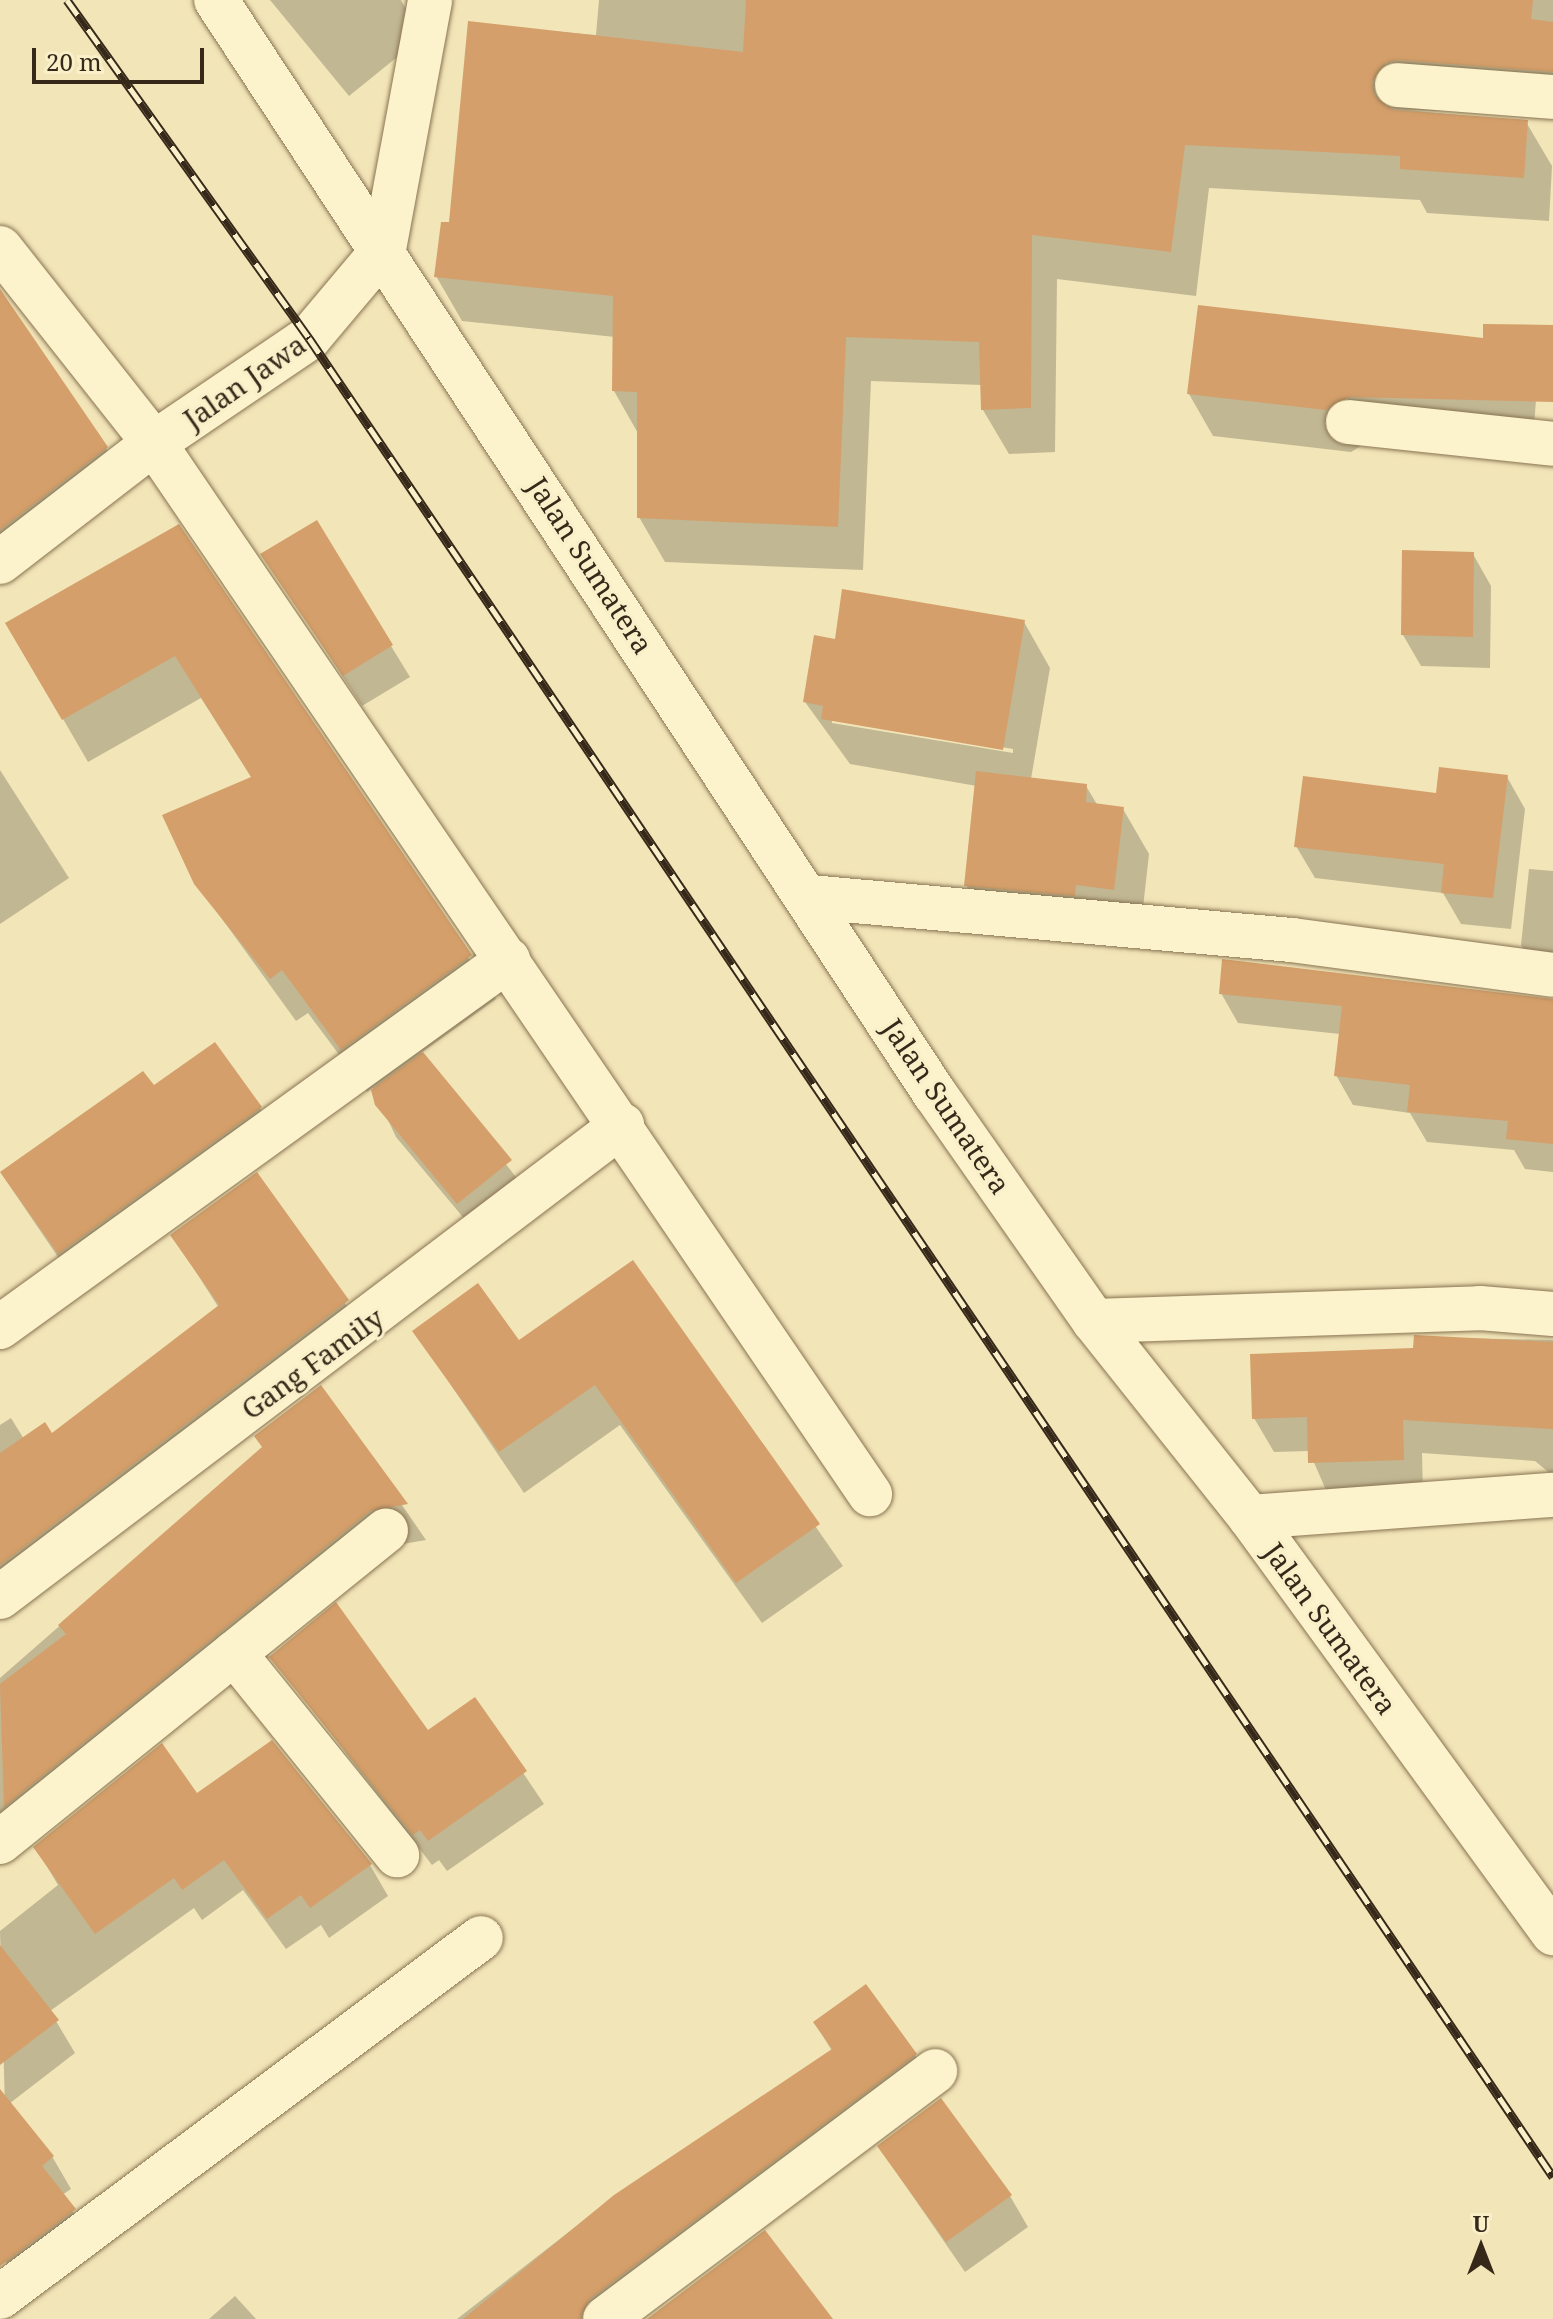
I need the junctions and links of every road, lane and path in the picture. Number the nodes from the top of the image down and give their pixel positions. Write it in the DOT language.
graph roads {
  1 [pos="216,0"];
  2 [pos="430,0"];
  3 [pos="1397,85"];
  4 [pos="1553,97"];
  5 [pos="0,248"];
  6 [pos="384,249"];
  7 [pos="1348,422"];
  8 [pos="154,443"];
  9 [pos="1553,444"];
  10 [pos="0,562"];
  11 [pos="810,897"];
  12 [pos="508,960"];
  13 [pos="1553,975"];
  14 [pos="622,1125"];
  15 [pos="1553,1314"];
  16 [pos="1094,1321"];
  17 [pos="0,1327"];
  18 [pos="870,1494"];
  19 [pos="1553,1495"];
  20 [pos="1250,1517"];
  21 [pos="386,1530"];
  22 [pos="0,1597"];
  23 [pos="234,1653"];
  24 [pos="0,1842"];
  25 [pos="397,1855"];
  26 [pos="1553,1933"];
  27 [pos="481,1938"];
  28 [pos="935,2071"];
  29 [pos="0,2297"];
  30 [pos="605,2319"];
  1 -- 6 [label="street, Jalan Sumatera"];
  2 -- 6 [label="street, Jalan Jawa"];
  3 -- 4 [label="street"];
  5 -- 8 [label="street"];
  6 -- 8 [label="street, Jalan Jawa"];
  6 -- 11 [label="street, Jalan Sumatera"];
  7 -- 9 [label="street"];
  8 -- 10 [label="street, Jalan Jawa"];
  8 -- 12 [label="street"];
  11 -- 13 [label="street"];
  11 -- 16 [label="street, Jalan Sumatera"];
  12 -- 14 [label="street"];
  12 -- 17 [label="street"];
  14 -- 18 [label="street"];
  14 -- 22 [label="street, Gang Family"];
  15 -- 16 [label="street"];
  16 -- 20 [label="street, Jalan Sumatera"];
  19 -- 20 [label="street"];
  20 -- 26 [label="street, Jalan Sumatera"];
  21 -- 23 [label="street"];
  23 -- 24 [label="street"];
  23 -- 25 [label="street"];
  27 -- 29 [label="street"];
  28 -- 30 [label="street"];
}
